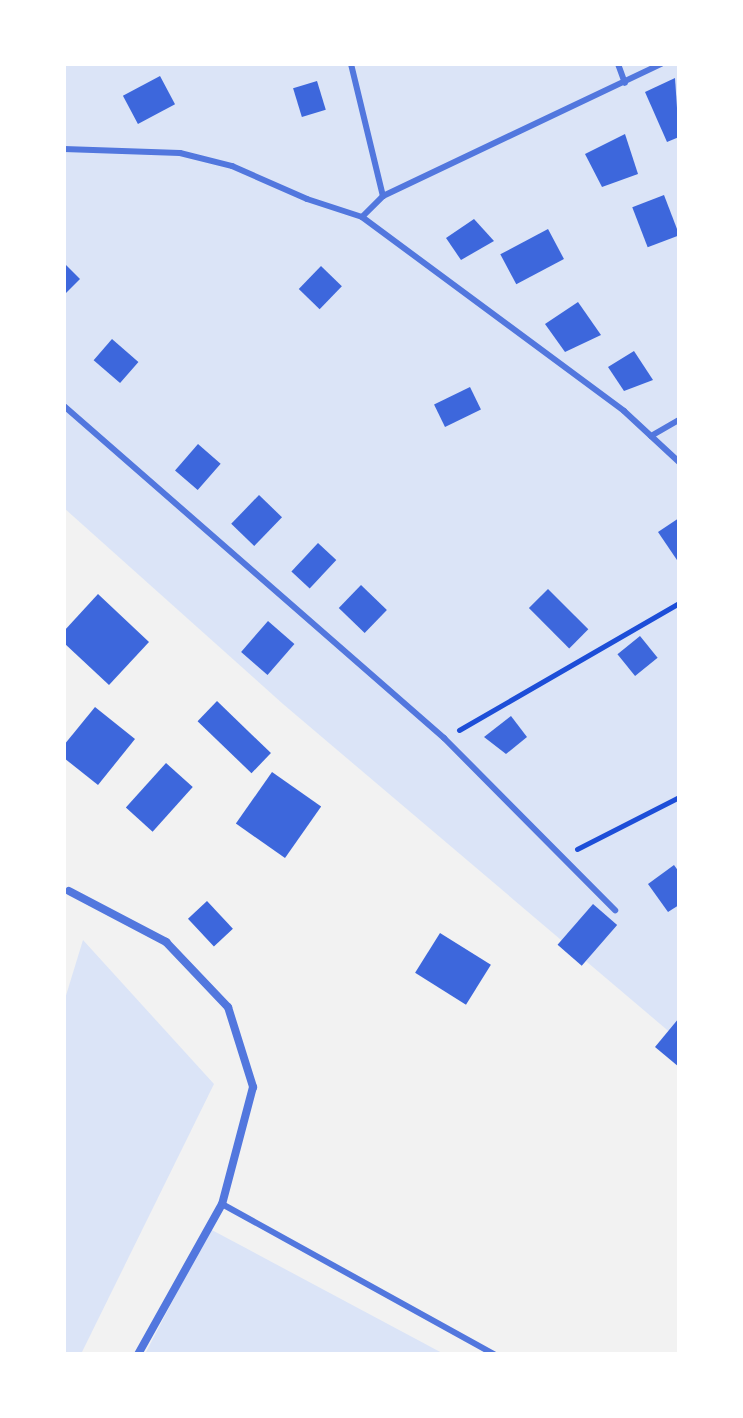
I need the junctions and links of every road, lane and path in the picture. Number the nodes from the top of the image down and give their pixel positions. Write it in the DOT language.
graph roads {
  1 [pos="351,64"];
  2 [pos="618,64"];
  3 [pos="661,64"];
  4 [pos="625,83"];
  5 [pos="64,149"];
  6 [pos="383,196"];
  7 [pos="362,217"];
  8 [pos="64,406"];
  9 [pos="679,420"];
  10 [pos="651,436"];
  11 [pos="679,462"];
  12 [pos="679,603"];
  13 [pos="444,738"];
  14 [pos="679,797"];
  15 [pos="561,857"];
  16 [pos="66,889"];
  17 [pos="615,910"];
  18 [pos="222,1204"];
  19 [pos="138,1354"];
  20 [pos="494,1354"];
  1 -- 6 [label="lane"];
  2 -- 4 [label="lane"];
  3 -- 4 [label="lane"];
  4 -- 6 [label="lane"];
  5 -- 7 [label="lane"];
  6 -- 7 [label="lane"];
  7 -- 10 [label="lane"];
  8 -- 13 [label="lane"];
  9 -- 10 [label="lane"];
  10 -- 11 [label="lane"];
  12 -- 13 [label="path"];
  13 -- 15 [label="lane"];
  14 -- 15 [label="path"];
  15 -- 17 [label="lane"];
  16 -- 18 [label="street"];
  18 -- 19 [label="street"];
  18 -- 20 [label="lane"];
}
